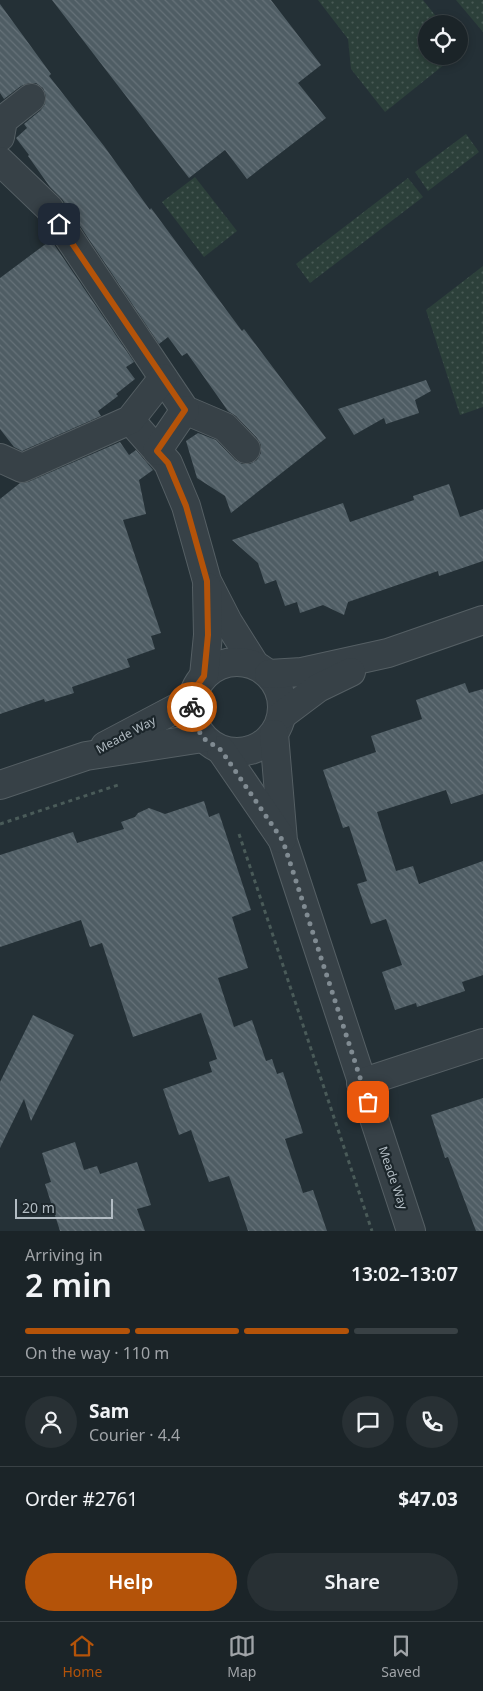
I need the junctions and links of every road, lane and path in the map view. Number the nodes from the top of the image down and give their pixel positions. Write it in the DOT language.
graph roads {
  1 [pos="31,98"];
  2 [pos="0,138"];
  3 [pos="0,161"];
  4 [pos="163,378"];
  5 [pos="185,410"];
  6 [pos="130,420"];
  7 [pos="246,449"];
  8 [pos="157,451"];
  9 [pos="0,458"];
  10 [pos="207,581"];
  11 [pos="483,620"];
  12 [pos="388,653"];
  13 [pos="262,669"];
  14 [pos="198,688"];
  15 [pos="278,724"];
  16 [pos="212,744"];
  17 [pos="86,756"];
  18 [pos="121,784"];
  19 [pos="0,785"];
  20 [pos="0,824"];
  21 [pos="237,829"];
  22 [pos="283,841"];
  23 [pos="483,1043"];
  24 [pos="362,1083"];
  25 [pos="372,1231"];
  26 [pos="411,1231"];
  1 -- 2 [label="street"];
  3 -- 4 [label="street"];
  4 -- 5 [label="street"];
  4 -- 6 [label="street"];
  5 -- 7 [label="street"];
  5 -- 8 [label="street"];
  6 -- 8 [label="street"];
  6 -- 9 [label="street"];
  8 -- 10 [label="street"];
  10 -- 13 [label="street"];
  10 -- 14 [label="street"];
  11 -- 12 [label="street"];
  12 -- 13 [label="street"];
  12 -- 15 [label="street"];
  13 -- 14 [label="street"];
  13 -- 15 [label="street"];
  14 -- 16 [label="street"];
  14 -- 17 [label="street, Meade Way"];
  15 -- 16 [label="street"];
  15 -- 22 [label="street, Meade Way"];
  16 -- 17 [label="street, Meade Way"];
  16 -- 22 [label="street, Meade Way"];
  17 -- 19 [label="street, Meade Way"];
  18 -- 20 [label="path"];
  21 -- 25 [label="path"];
  22 -- 24 [label="street, Meade Way"];
  23 -- 24 [label="street"];
  24 -- 26 [label="street, Meade Way"];
}
